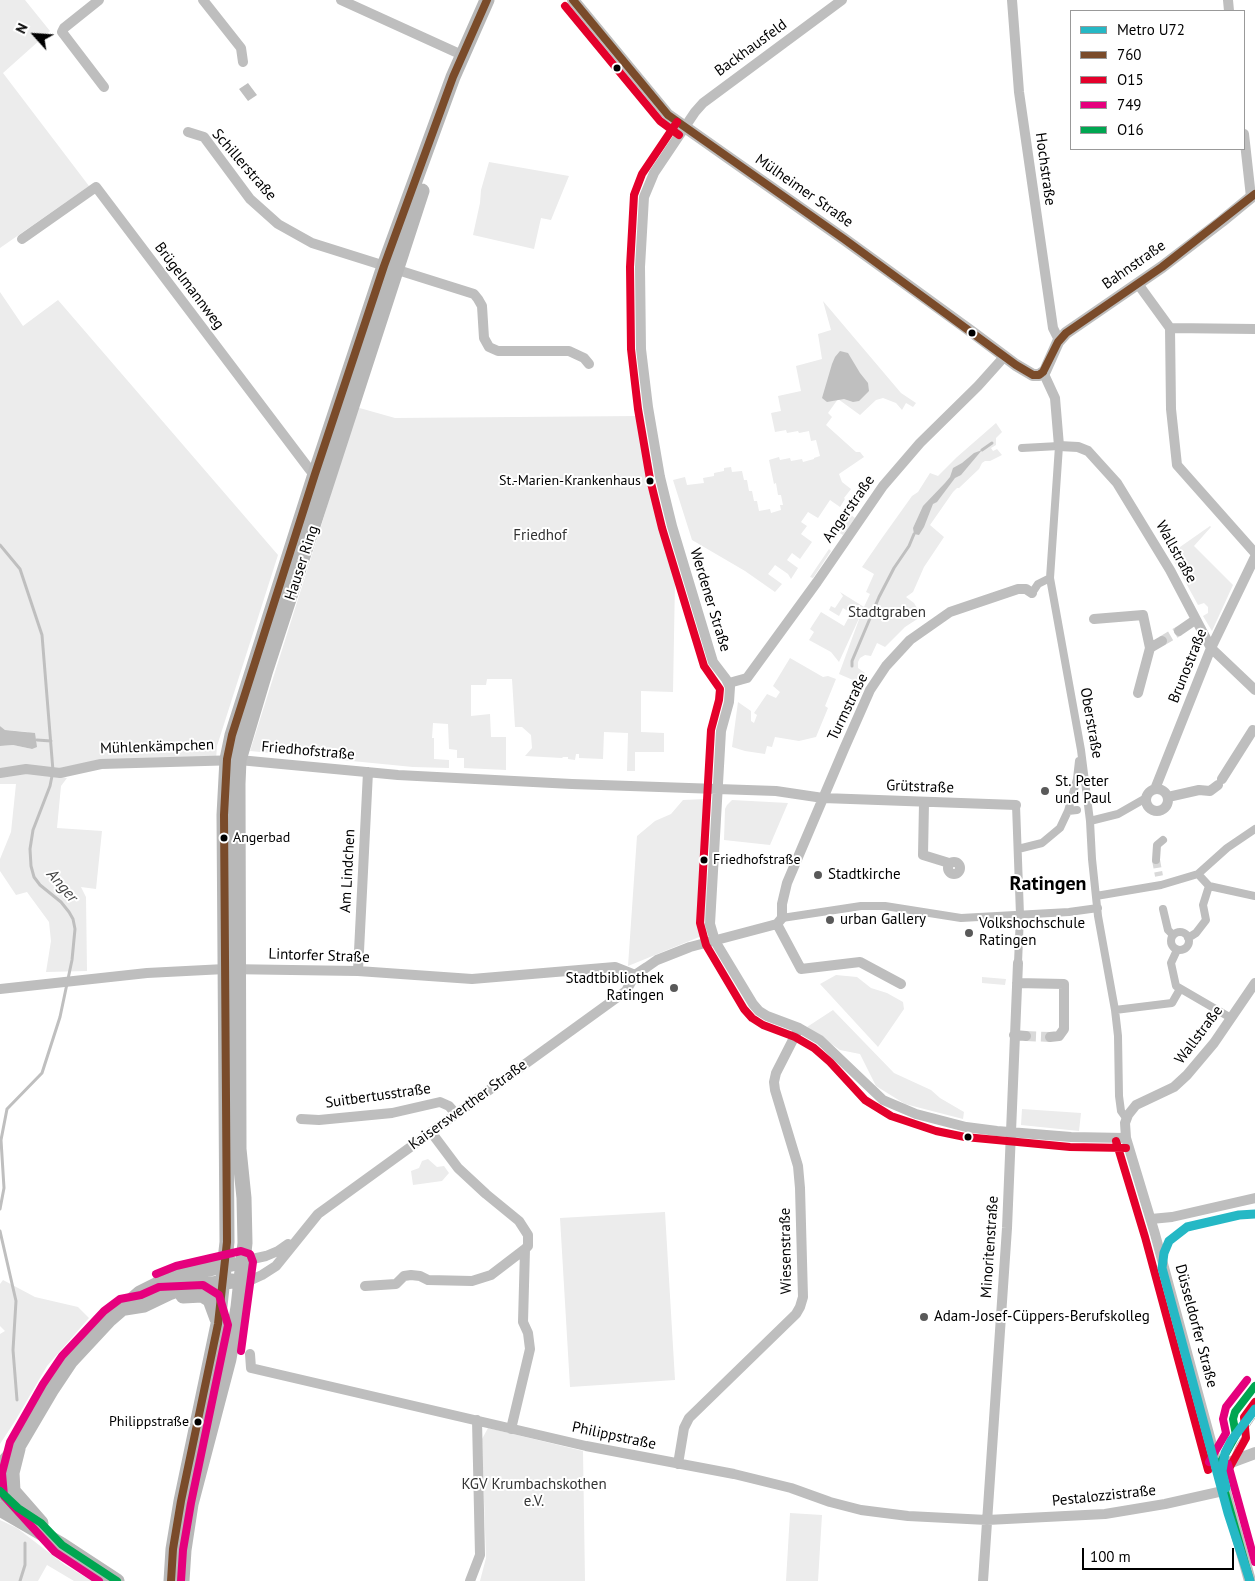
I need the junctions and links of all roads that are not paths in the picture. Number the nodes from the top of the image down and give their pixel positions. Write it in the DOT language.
graph roads {
  1 [pos="99,0"];
  2 [pos="203,0"];
  3 [pos="341,0"];
  4 [pos="487,0"];
  5 [pos="573,0"];
  6 [pos="842,0"];
  7 [pos="1012,0"];
  8 [pos="462,55"];
  9 [pos="243,62"];
  10 [pos="104,87"];
  11 [pos="685,127"];
  12 [pos="188,132"];
  13 [pos="1245,141"];
  14 [pos="1253,195"];
  15 [pos="22,239"];
  16 [pos="640,267"];
  17 [pos="390,268"];
  18 [pos="648,278"];
  19 [pos="1138,284"];
  20 [pos="1170,328"];
  21 [pos="1255,329"];
  22 [pos="1059,340"];
  23 [pos="1004,357"];
  24 [pos="589,364"];
  25 [pos="1043,372"];
  26 [pos="1059,446"];
  27 [pos="1022,448"];
  28 [pos="322,477"];
  29 [pos="1255,555"];
  30 [pos="1050,578"];
  31 [pos="1032,593"];
  32 [pos="1094,619"];
  33 [pos="1196,620"];
  34 [pos="1179,632"];
  35 [pos="1162,641"];
  36 [pos="1150,648"];
  37 [pos="1211,648"];
  38 [pos="729,683"];
  39 [pos="1255,690"];
  40 [pos="1138,693"];
  41 [pos="1253,730"];
  42 [pos="1081,750"];
  43 [pos="233,760"];
  44 [pos="368,772"];
  45 [pos="0,773"];
  46 [pos="1155,789"];
  47 [pos="718,790"];
  48 [pos="1168,797"];
  49 [pos="823,798"];
  50 [pos="1146,798"];
  51 [pos="924,803"];
  52 [pos="1016,805"];
  53 [pos="1068,810"];
  54 [pos="1085,811"];
  55 [pos="1255,828"];
  56 [pos="1163,840"];
  57 [pos="1018,849"];
  58 [pos="1156,860"];
  59 [pos="949,863"];
  60 [pos="1198,874"];
  61 [pos="1159,876"];
  62 [pos="1209,886"];
  63 [pos="1160,887"];
  64 [pos="1096,896"];
  65 [pos="1255,896"];
  66 [pos="1098,908"];
  67 [pos="1163,909"];
  68 [pos="1020,914"];
  69 [pos="780,921"];
  70 [pos="1173,935"];
  71 [pos="1188,938"];
  72 [pos="715,941"];
  73 [pos="1177,950"];
  74 [pos="1018,963"];
  75 [pos="232,969"];
  76 [pos="358,972"];
  77 [pos="636,975"];
  78 [pos="1017,983"];
  79 [pos="1255,983"];
  80 [pos="901,984"];
  81 [pos="0,989"];
  82 [pos="1180,989"];
  83 [pos="1115,1010"];
  84 [pos="1231,1018"];
  85 [pos="799,1028"];
  86 [pos="1014,1035"];
  87 [pos="1026,1036"];
  88 [pos="1050,1037"];
  89 [pos="456,1114"];
  90 [pos="1126,1118"];
  91 [pos="301,1119"];
  92 [pos="431,1132"];
  93 [pos="1010,1132"];
  94 [pos="1126,1138"];
  95 [pos="1255,1198"];
  96 [pos="1151,1219"];
  97 [pos="299,1236"];
  98 [pos="524,1250"];
  99 [pos="243,1262"];
  100 [pos="224,1266"];
  101 [pos="241,1280"];
  102 [pos="223,1282"];
  103 [pos="366,1286"];
  104 [pos="161,1297"];
  105 [pos="124,1308"];
  106 [pos="218,1324"];
  107 [pos="250,1354"];
  108 [pos="477,1420"];
  109 [pos="511,1429"];
  110 [pos="19,1445"];
  111 [pos="1255,1453"];
  112 [pos="678,1464"];
  113 [pos="1218,1467"];
  114 [pos="0,1468"];
  115 [pos="0,1491"];
  116 [pos="1224,1491"];
  117 [pos="0,1509"];
  118 [pos="987,1520"];
  119 [pos="41,1523"];
  120 [pos="62,1546"];
  121 [pos="117,1581"];
  122 [pos="171,1581"];
  123 [pos="182,1581"];
  124 [pos="470,1581"];
  125 [pos="983,1581"];
  126 [pos="1250,1581"];
  1 -- 10 [label="street"];
  2 -- 9 [label="street"];
  3 -- 8 [label="street"];
  4 -- 8 [label="main road, Hauser Ring"];
  5 -- 11 [label="street, Mülheimer Straße"];
  6 -- 11 [label="street, Backhausfeld"];
  7 -- 22 [label="street, Hochstraße"];
  8 -- 17 [label="main road, Hauser Ring"];
  11 -- 16 [label="street, Werdener Straße"];
  11 -- 23 [label="street, Mülheimer Straße"];
  12 -- 17 [label="street, Schillerstraße"];
  13 -- 14 [label="street"];
  14 -- 19 [label="street, Bahnstraße"];
  15 -- 28 [label="street, Brügelmannweg"];
  16 -- 18 [label="street"];
  16 -- 38 [label="street, Werdener Straße"];
  17 -- 24 [label="street, Schillerstraße"];
  17 -- 28 [label="main road, Hauser Ring"];
  19 -- 20 [label="street"];
  19 -- 22 [label="street, Bahnstraße"];
  20 -- 21 [label="street"];
  20 -- 29 [label="street"];
  22 -- 25 [label="street, Bahnstraße"];
  23 -- 25 [label="street, Mülheimer Straße"];
  23 -- 38 [label="street, Angerstraße"];
  25 -- 26 [label="street, Oberstraße"];
  26 -- 27 [label="street"];
  26 -- 30 [label="street, Oberstraße"];
  26 -- 33 [label="street, Wallstraße"];
  28 -- 43 [label="main road, Hauser Ring"];
  29 -- 37 [label="street, Brunostraße"];
  30 -- 31 [label="street, Turmstraße"];
  30 -- 42 [label="street, Oberstraße"];
  31 -- 49 [label="street, Turmstraße"];
  32 -- 36 [label="street"];
  33 -- 34 [label="street"];
  33 -- 37 [label="street, Wallstraße"];
  35 -- 36 [label="street"];
  36 -- 40 [label="street"];
  37 -- 39 [label="street, Wallstraße"];
  37 -- 46 [label="street, Brunostraße"];
  38 -- 47 [label="street"];
  41 -- 48 [label="street"];
  42 -- 53 [label="street"];
  42 -- 54 [label="street, Oberstraße"];
  43 -- 44 [label="street, Friedhofstraße"];
  43 -- 45 [label="street, Mühlenkämpchen"];
  43 -- 75 [label="main road, Hauser Ring"];
  44 -- 47 [label="street, Friedhofstraße"];
  44 -- 76 [label="street, Am Lindchen"];
  46 -- 48 [label="street"];
  46 -- 50 [label="street"];
  47 -- 49 [label="street, Friedhofstraße"];
  47 -- 72 [label="street"];
  48 -- 50 [label="street"];
  49 -- 51 [label="street, Grütstraße"];
  49 -- 69 [label="street, Turmstraße"];
  50 -- 54 [label="street"];
  51 -- 52 [label="street, Grütstraße"];
  51 -- 59 [label="street"];
  52 -- 57 [label="street, Minoritenstraße"];
  53 -- 54 [label="street"];
  53 -- 57 [label="street"];
  54 -- 64 [label="street, Oberstraße"];
  55 -- 60 [label="street"];
  56 -- 58 [label="street"];
  57 -- 68 [label="street, Minoritenstraße"];
  60 -- 62 [label="street"];
  60 -- 63 [label="street"];
  61 -- 63 [label="street"];
  62 -- 65 [label="street"];
  62 -- 71 [label="street"];
  63 -- 64 [label="street"];
  64 -- 66 [label="street, Oberstraße"];
  66 -- 68 [label="street"];
  66 -- 83 [label="street"];
  67 -- 70 [label="street"];
  68 -- 69 [label="street"];
  68 -- 74 [label="street, Minoritenstraße"];
  69 -- 72 [label="street"];
  69 -- 80 [label="street"];
  70 -- 71 [label="street"];
  70 -- 73 [label="street"];
  71 -- 73 [label="street"];
  72 -- 77 [label="street"];
  72 -- 85 [label="street"];
  73 -- 82 [label="street"];
  74 -- 78 [label="street, Minoritenstraße"];
  75 -- 76 [label="street, Lintorfer Straße"];
  75 -- 81 [label="street, Lintorfer Straße"];
  75 -- 99 [label="main road, Hauser Ring"];
  75 -- 100 [label="main road, Hauser Ring"];
  76 -- 77 [label="street, Lintorfer Straße"];
  77 -- 89 [label="street, Kaiserswerther Straße"];
  78 -- 86 [label="street, Minoritenstraße"];
  78 -- 88 [label="street"];
  79 -- 84 [label="street, Wallstraße"];
  82 -- 83 [label="street"];
  82 -- 84 [label="street"];
  83 -- 90 [label="street"];
  84 -- 90 [label="street, Wallstraße"];
  85 -- 93 [label="street"];
  85 -- 112 [label="street, Wiesenstraße"];
  86 -- 87 [label="street"];
  86 -- 93 [label="street, Minoritenstraße"];
  89 -- 91 [label="street, Suitbertusstraße"];
  89 -- 92 [label="street, Kaiserswerther Straße"];
  90 -- 94 [label="street"];
  92 -- 97 [label="street, Kaiserswerther Straße"];
  92 -- 98 [label="street"];
  93 -- 94 [label="street"];
  93 -- 118 [label="street, Minoritenstraße"];
  94 -- 96 [label="street, Düsseldorfer Straße"];
  95 -- 96 [label="street"];
  96 -- 113 [label="street, Düsseldorfer Straße"];
  97 -- 99 [label="street, Kaiserswerther Straße"];
  97 -- 101 [label="street, Kaiserswerther Straße"];
  98 -- 103 [label="street"];
  98 -- 109 [label="street"];
  99 -- 100 [label="main road"];
  99 -- 101 [label="main road"];
  100 -- 102 [label="main road"];
  100 -- 105 [label="main road"];
  101 -- 102 [label="main road"];
  101 -- 123 [label="main road"];
  102 -- 104 [label="main road"];
  102 -- 106 [label="main road"];
  104 -- 105 [label="main road"];
  104 -- 106 [label="main road"];
  105 -- 110 [label="main road"];
  106 -- 122 [label="main road"];
  107 -- 108 [label="street, Philippstraße"];
  108 -- 109 [label="street, Philippstraße"];
  108 -- 124 [label="street"];
  109 -- 112 [label="street, Philippstraße"];
  110 -- 114 [label="main road"];
  110 -- 119 [label="main road"];
  111 -- 113 [label="street"];
  112 -- 118 [label="street, Philippstraße"];
  113 -- 116 [label="street, Düsseldorfer Straße"];
  115 -- 119 [label="main road"];
  116 -- 118 [label="street, Pestalozzistraße"];
  116 -- 126 [label="street, Düsseldorfer Straße"];
  117 -- 120 [label="main road"];
  118 -- 125 [label="street, Minoritenstraße"];
  119 -- 120 [label="main road"];
  120 -- 121 [label="main road"];
}
